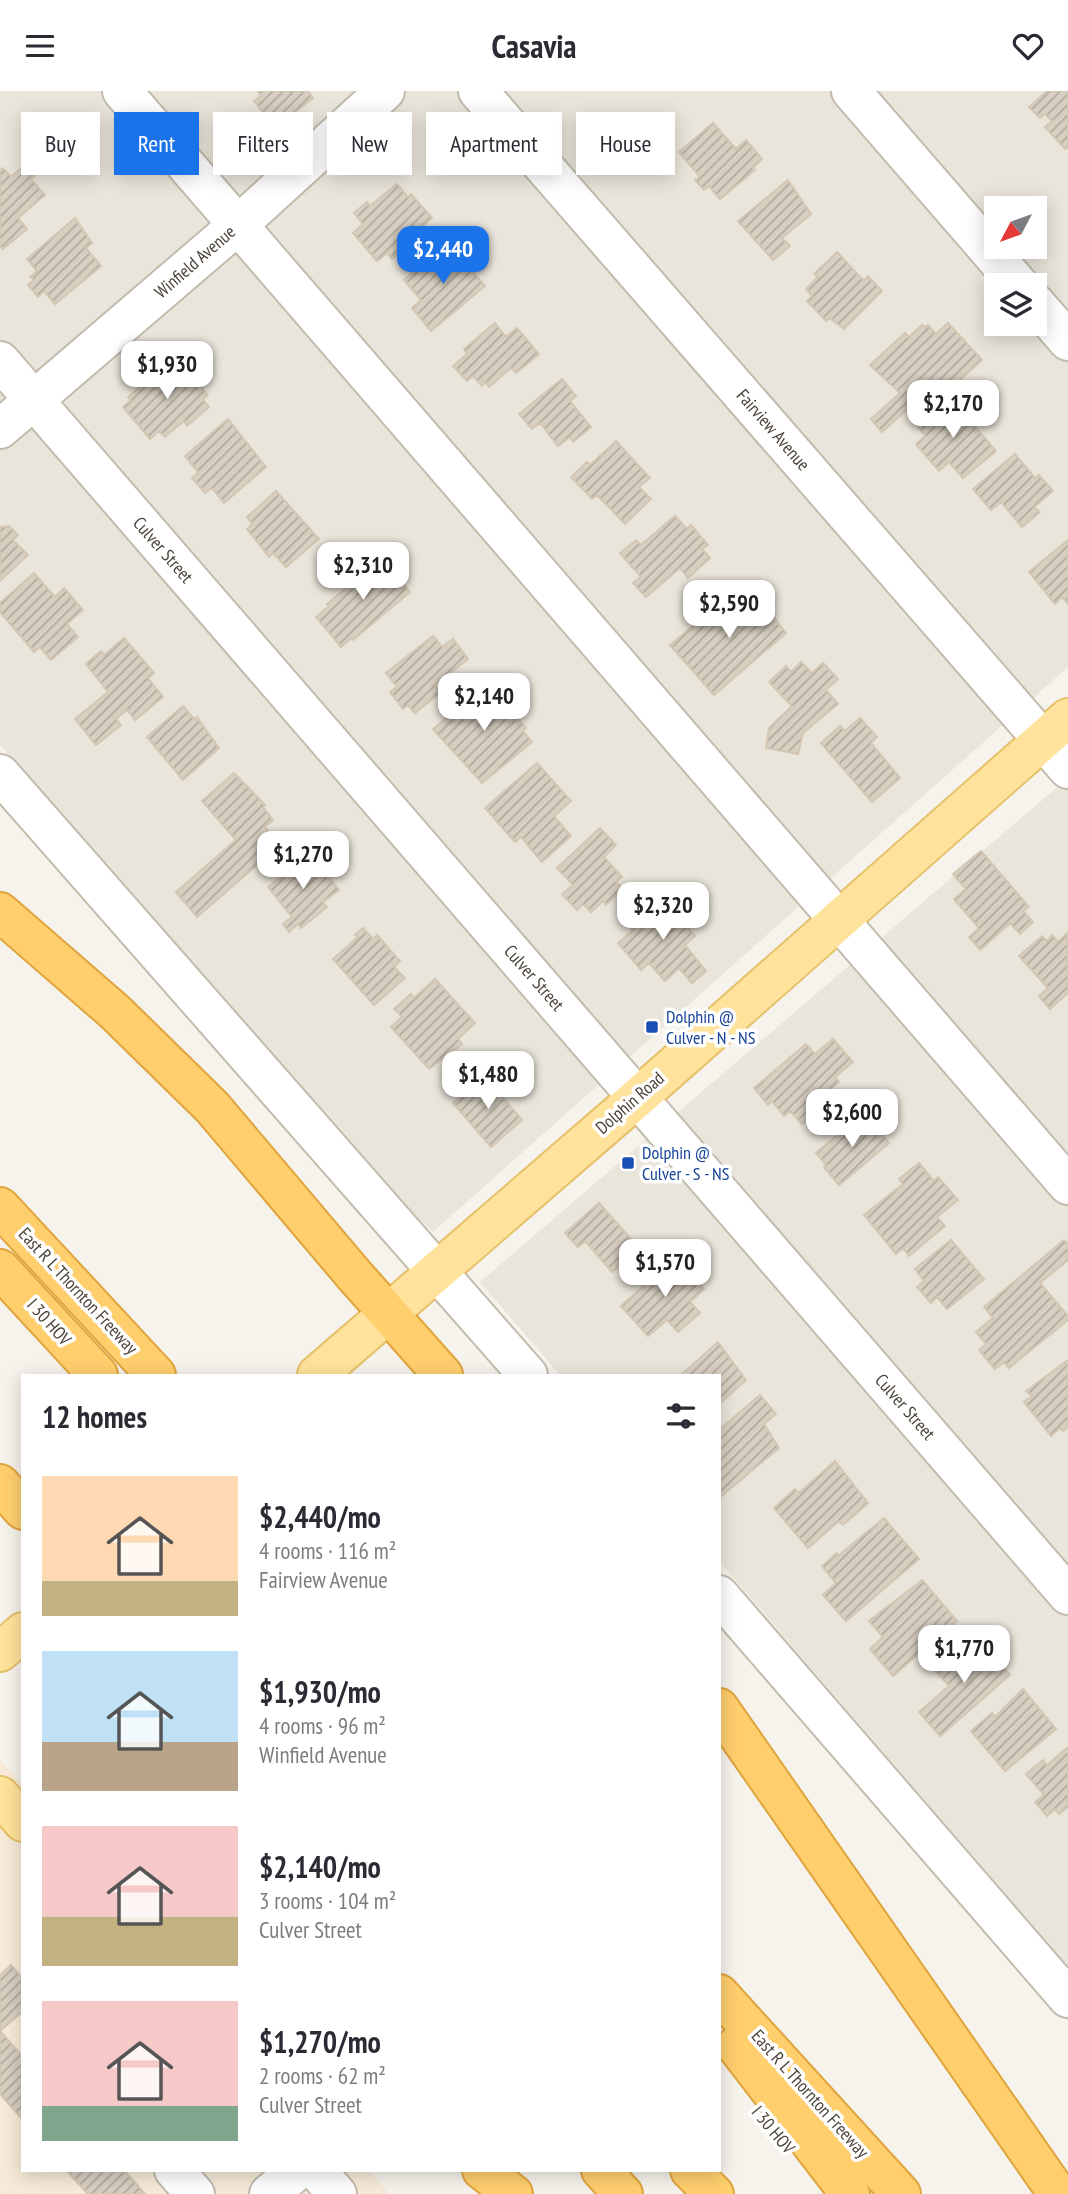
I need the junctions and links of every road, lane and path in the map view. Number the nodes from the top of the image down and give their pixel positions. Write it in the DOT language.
graph roads {
  1 [pos="122,91"];
  2 [pos="386,91"];
  3 [pos="478,91"];
  4 [pos="850,91"];
  5 [pos="238,225"];
  6 [pos="1009,273"];
  7 [pos="1047,317"];
  8 [pos="1068,341"];
  9 [pos="0,361"];
  10 [pos="34,400"];
  11 [pos="0,429"];
  12 [pos="1055,729"];
  13 [pos="1068,769"];
  14 [pos="0,774"];
  15 [pos="0,912"];
  16 [pos="838,921"];
  17 [pos="636,1098"];
  18 [pos="1068,1185"];
  19 [pos="0,1207"];
  20 [pos="0,1269"];
  21 [pos="437,1270"];
  22 [pos="387,1313"];
  23 [pos="322,1371"];
  24 [pos="97,1374"];
  25 [pos="155,1374"];
  26 [pos="442,1374"];
  27 [pos="527,1374"];
  28 [pos="0,1484"];
  29 [pos="21,1508"];
  30 [pos="1068,1595"];
  31 [pos="721,1597"];
  32 [pos="721,1711"];
  33 [pos="0,1796"];
  34 [pos="21,1820"];
  35 [pos="721,1996"];
  36 [pos="1068,1998"];
  37 [pos="721,2028"];
  38 [pos="721,2069"];
  39 [pos="176,2172"];
  40 [pos="296,2172"];
  41 [pos="318,2172"];
  42 [pos="485,2172"];
  43 [pos="603,2172"];
  44 [pos="692,2172"];
  45 [pos="195,2194"];
  46 [pos="269,2194"];
  47 [pos="337,2194"];
  48 [pos="513,2194"];
  49 [pos="623,2194"];
  50 [pos="715,2194"];
  51 [pos="826,2194"];
  52 [pos="850,2194"];
  53 [pos="901,2194"];
  54 [pos="1058,2194"];
  1 -- 5 [label="street"];
  2 -- 5 [label="street, Winfield Avenue"];
  3 -- 12 [label="street, Fairview Avenue"];
  4 -- 6 [label="street"];
  5 -- 10 [label="street, Winfield Avenue"];
  5 -- 16 [label="street"];
  7 -- 8 [label="street"];
  9 -- 10 [label="street, Culver Street"];
  10 -- 11 [label="street, Winfield Avenue"];
  10 -- 17 [label="street, Culver Street"];
  12 -- 13 [label="street, Fairview Avenue"];
  12 -- 16 [label="main road, Dolphin Road"];
  14 -- 21 [label="street"];
  15 -- 22 [label="highway"];
  16 -- 17 [label="main road, Dolphin Road"];
  16 -- 18 [label="street"];
  17 -- 21 [label="main road, Dolphin Road"];
  17 -- 30 [label="street, Culver Street"];
  19 -- 25 [label="highway, East R L Thornton Freeway"];
  20 -- 24 [label="highway, I 30 HOV"];
  21 -- 22 [label="main road, Dolphin Road"];
  21 -- 27 [label="street"];
  22 -- 23 [label="main road, Dolphin Road"];
  22 -- 26 [label="highway"];
  28 -- 29 [label="highway"];
  31 -- 36 [label="street"];
  32 -- 54 [label="highway"];
  33 -- 34 [label="main road"];
  35 -- 53 [label="highway, East R L Thornton Freeway"];
  37 -- 52 [label="highway"];
  38 -- 51 [label="highway, I 30 HOV"];
  39 -- 45 [label="street"];
  40 -- 46 [label="street"];
  41 -- 47 [label="street"];
  42 -- 48 [label="highway"];
  43 -- 49 [label="highway"];
  44 -- 50 [label="highway"];
}
